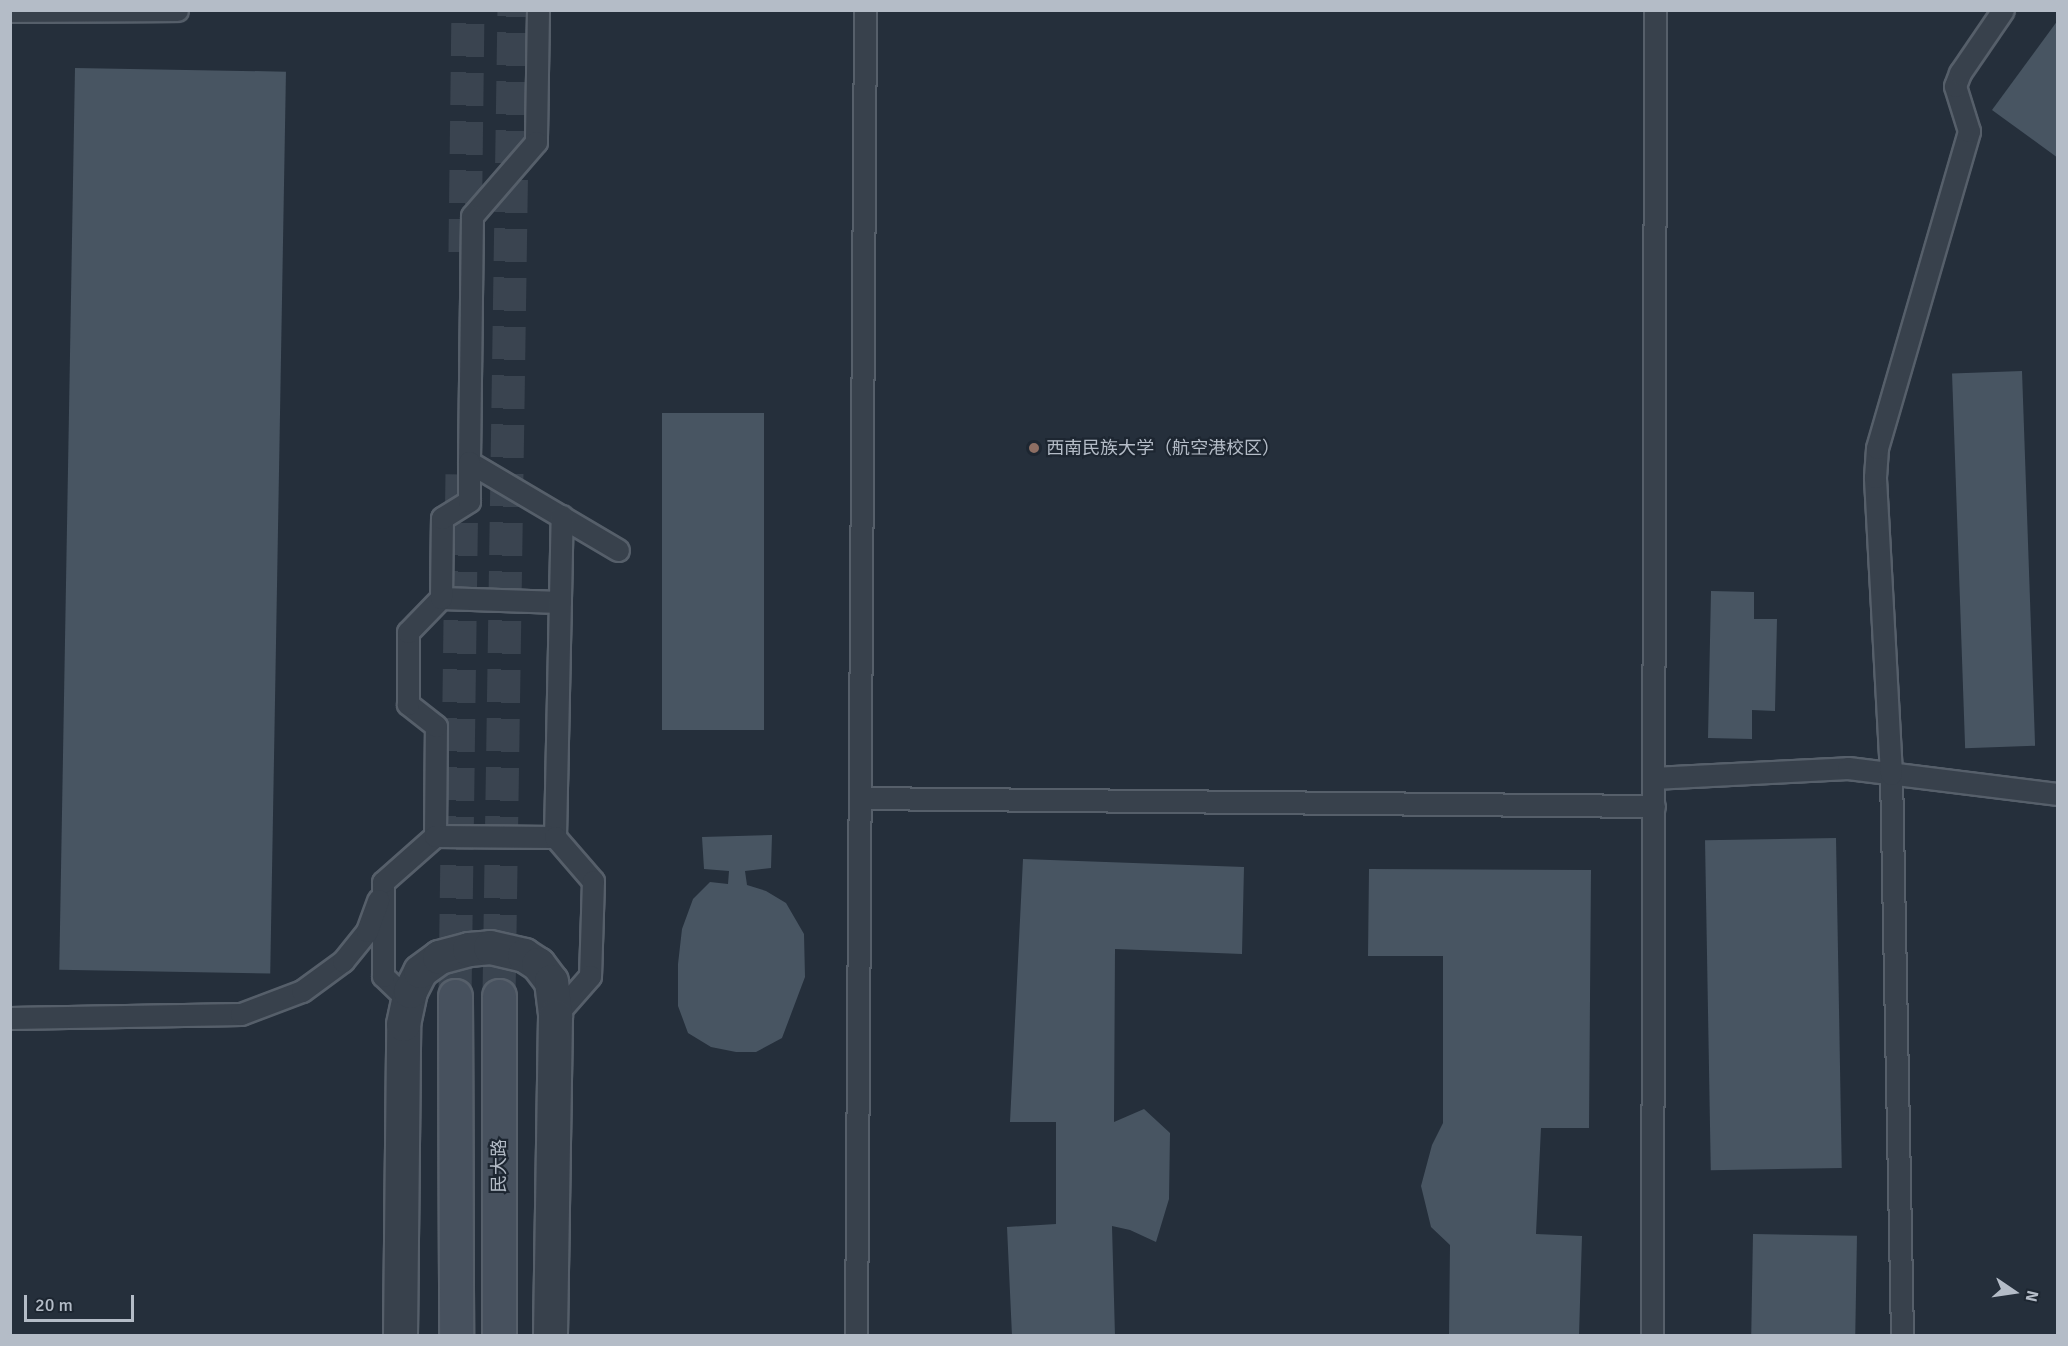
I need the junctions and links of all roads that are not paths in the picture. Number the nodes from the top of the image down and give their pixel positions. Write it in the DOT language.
graph roads {
  1 [pos="177,10"];
  2 [pos="538,10"];
  3 [pos="865,10"];
  4 [pos="1655,10"];
  5 [pos="2003,10"];
  6 [pos="10,11"];
  7 [pos="469,462"];
  8 [pos="562,516"];
  9 [pos="618,549"];
  10 [pos="441,598"];
  11 [pos="560,602"];
  12 [pos="1891,774"];
  13 [pos="1653,778"];
  14 [pos="2058,794"];
  15 [pos="860,798"];
  16 [pos="1654,806"];
  17 [pos="435,836"];
  18 [pos="555,837"];
  19 [pos="384,882"];
  20 [pos="455,996"];
  21 [pos="499,996"];
  22 [pos="408,1000"];
  23 [pos="555,1016"];
  24 [pos="10,1018"];
  25 [pos="400,1335"];
  26 [pos="456,1335"];
  27 [pos="499,1335"];
  28 [pos="550,1335"];
  29 [pos="856,1335"];
  30 [pos="1652,1335"];
  31 [pos="1902,1335"];
  1 -- 6 [label="lane"];
  2 -- 7 [label="lane"];
  3 -- 15 [label="lane"];
  4 -- 13 [label="lane"];
  5 -- 12 [label="lane"];
  7 -- 8 [label="lane"];
  7 -- 10 [label="lane"];
  8 -- 9 [label="lane"];
  8 -- 11 [label="lane"];
  10 -- 11 [label="lane"];
  10 -- 17 [label="lane"];
  11 -- 18 [label="lane"];
  12 -- 13 [label="lane"];
  12 -- 14 [label="lane"];
  12 -- 31 [label="lane"];
  13 -- 16 [label="lane"];
  15 -- 16 [label="lane"];
  15 -- 29 [label="lane"];
  16 -- 30 [label="lane"];
  17 -- 18 [label="lane"];
  17 -- 19 [label="lane"];
  18 -- 23 [label="lane"];
  19 -- 22 [label="lane"];
  19 -- 24 [label="lane"];
  20 -- 26 [label="main road"];
  21 -- 27 [label="main road, 民大路"];
  22 -- 23 [label="street"];
  22 -- 25 [label="street"];
  23 -- 28 [label="street"];
}
